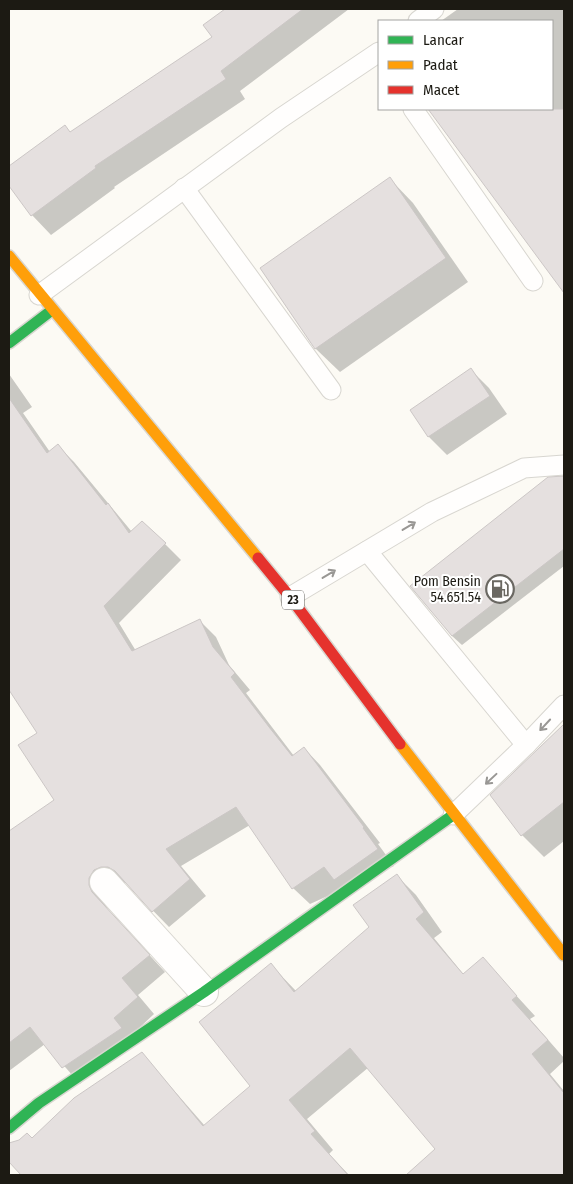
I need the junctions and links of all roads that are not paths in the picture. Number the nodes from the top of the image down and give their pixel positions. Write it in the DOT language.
graph roads {
  1 [pos="434,9"];
  2 [pos="419,20"];
  3 [pos="378,56"];
  4 [pos="414,110"];
  5 [pos="184,188"];
  6 [pos="9,256"];
  7 [pos="533,281"];
  8 [pos="40,295"];
  9 [pos="52,310"];
  10 [pos="9,343"];
  11 [pos="331,390"];
  12 [pos="564,465"];
  13 [pos="368,551"];
  14 [pos="290,597"];
  15 [pos="564,705"];
  16 [pos="526,745"];
  17 [pos="453,815"];
  18 [pos="104,882"];
  19 [pos="564,955"];
  20 [pos="204,992"];
  21 [pos="9,1128"];
  1 -- 2 [label="lane"];
  3 -- 5 [label="lane"];
  4 -- 7 [label="lane"];
  5 -- 8 [label="lane"];
  5 -- 11 [label="lane"];
  6 -- 8 [label="main road, 23"];
  8 -- 9 [label="main road, 23"];
  9 -- 10 [label="main road"];
  9 -- 14 [label="main road, 23"];
  13 -- 12 [label="lane, one-way"];
  14 -- 13 [label="lane, one-way"];
  13 -- 16 [label="lane"];
  14 -- 17 [label="main road, 23"];
  15 -- 16 [label="lane, one-way"];
  16 -- 17 [label="lane, one-way"];
  17 -- 19 [label="main road, 23"];
  17 -- 20 [label="main road"];
  18 -- 20 [label="street"];
  20 -- 21 [label="main road"];
}
